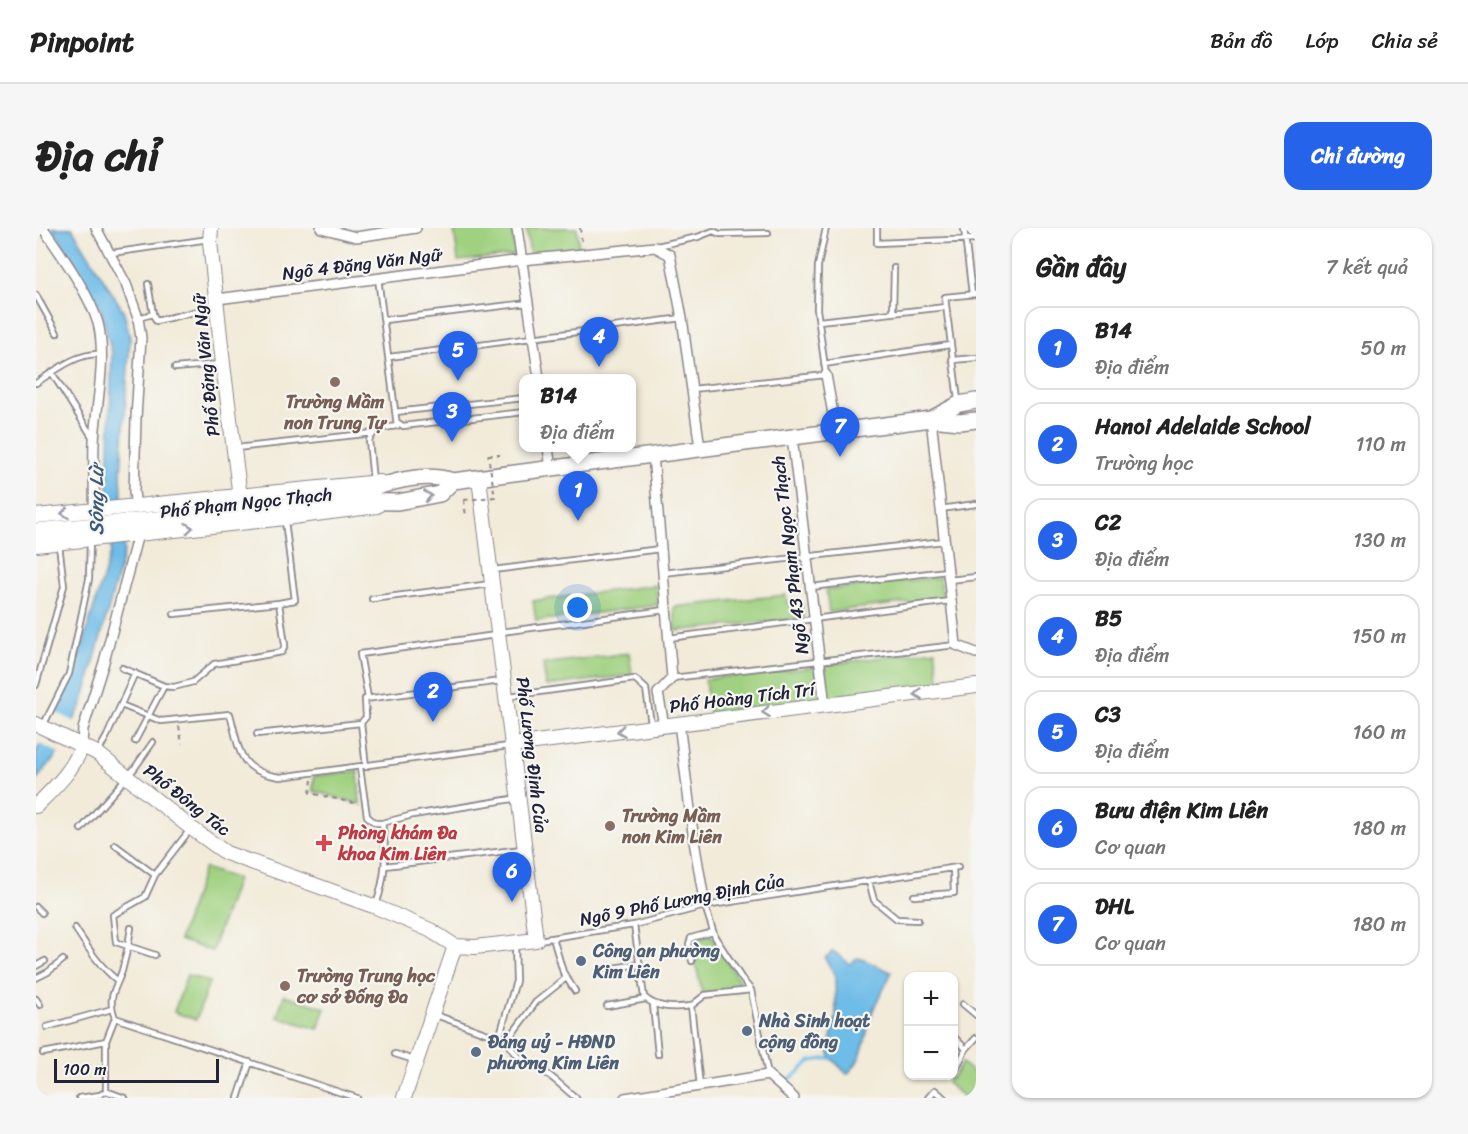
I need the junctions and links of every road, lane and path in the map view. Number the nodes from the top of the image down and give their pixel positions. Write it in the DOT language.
graph roads {
  1 [pos="43,228"];
  2 [pos="96,228"];
  3 [pos="321,228"];
  4 [pos="416,228"];
  5 [pos="517,228"];
  6 [pos="580,228"];
  7 [pos="826,228"];
  8 [pos="877,228"];
  9 [pos="964,228"];
  10 [pos="357,232"];
  11 [pos="768,232"];
  12 [pos="211,233"];
  13 [pos="976,239"];
  14 [pos="964,240"];
  15 [pos="655,247"];
  16 [pos="111,253"];
  17 [pos="583,253"];
  18 [pos="522,260"];
  19 [pos="894,268"];
  20 [pos="378,278"];
  21 [pos="148,284"];
  22 [pos="974,294"];
  23 [pos="36,295"];
  24 [pos="217,303"];
  25 [pos="528,303"];
  26 [pos="946,307"];
  27 [pos="893,312"];
  28 [pos="153,314"];
  29 [pos="138,318"];
  30 [pos="682,318"];
  31 [pos="384,320"];
  32 [pos="819,321"];
  33 [pos="57,333"];
  34 [pos="533,339"];
  35 [pos="950,345"];
  36 [pos="100,354"];
  37 [pos="389,357"];
  38 [pos="976,358"];
  39 [pos="952,360"];
  40 [pos="223,364"];
  41 [pos="824,364"];
  42 [pos="175,368"];
  43 [pos="52,373"];
  44 [pos="537,374"];
  45 [pos="826,375"];
  46 [pos="36,383"];
  47 [pos="692,389"];
  48 [pos="519,399"];
  49 [pos="976,401"];
  50 [pos="959,404"];
  51 [pos="395,412"];
  52 [pos="519,413"];
  53 [pos="931,419"];
  54 [pos="976,420"];
  55 [pos="397,422"];
  56 [pos="836,431"];
  57 [pos="374,433"];
  58 [pos="792,437"];
  59 [pos="94,440"];
  60 [pos="700,448"];
  61 [pos="234,449"];
  62 [pos="549,452"];
  63 [pos="500,455"];
  64 [pos="653,455"];
  65 [pos="551,468"];
  66 [pos="479,478"];
  67 [pos="394,481"];
  68 [pos="453,481"];
  69 [pos="374,483"];
  70 [pos="240,497"];
  71 [pos="336,501"];
  72 [pos="398,501"];
  73 [pos="976,504"];
  74 [pos="136,507"];
  75 [pos="940,509"];
  76 [pos="94,510"];
  77 [pos="36,516"];
  78 [pos="466,517"];
  79 [pos="285,518"];
  80 [pos="36,531"];
  81 [pos="134,534"];
  82 [pos="93,539"];
  83 [pos="944,541"];
  84 [pos="57,543"];
  85 [pos="36,545"];
  86 [pos="660,549"];
  87 [pos="807,556"];
  88 [pos="663,573"];
  89 [pos="947,576"];
  90 [pos="491,577"];
  91 [pos="976,577"];
  92 [pos="810,587"];
  93 [pos="372,599"];
  94 [pos="950,601"];
  95 [pos="279,603"];
  96 [pos="666,610"];
  97 [pos="174,614"];
  98 [pos="814,620"];
  99 [pos="498,633"];
  100 [pos="669,638"];
  101 [pos="956,645"];
  102 [pos="976,653"];
  103 [pos="819,662"];
  104 [pos="122,668"];
  105 [pos="135,673"];
  106 [pos="672,678"];
  107 [pos="504,681"];
  108 [pos="36,685"];
  109 [pos="164,686"];
  110 [pos="976,686"];
  111 [pos="506,696"];
  112 [pos="368,698"];
  113 [pos="121,705"];
  114 [pos="825,705"];
  115 [pos="148,717"];
  116 [pos="178,721"];
  117 [pos="361,723"];
  118 [pos="39,725"];
  119 [pos="665,725"];
  120 [pos="257,734"];
  121 [pos="135,741"];
  122 [pos="153,742"];
  123 [pos="77,743"];
  124 [pos="182,744"];
  125 [pos="512,745"];
  126 [pos="97,753"];
  127 [pos="366,767"];
  128 [pos="360,768"];
  129 [pos="312,773"];
  130 [pos="127,776"];
  131 [pos="518,798"];
  132 [pos="36,806"];
  133 [pos="364,806"];
  134 [pos="382,823"];
  135 [pos="191,828"];
  136 [pos="81,829"];
  137 [pos="115,844"];
  138 [pos="525,848"];
  139 [pos="385,866"];
  140 [pos="155,875"];
  141 [pos="869,882"];
  142 [pos="914,896"];
  143 [pos="705,906"];
  144 [pos="36,907"];
  145 [pos="376,908"];
  146 [pos="42,913"];
  147 [pos="918,920"];
  148 [pos="634,925"];
  149 [pos="75,928"];
  150 [pos="131,928"];
  151 [pos="713,932"];
  152 [pos="553,938"];
  153 [pos="536,940"];
  154 [pos="515,943"];
  155 [pos="129,946"];
  156 [pos="454,946"];
  157 [pos="155,955"];
  158 [pos="63,960"];
  159 [pos="45,961"];
  160 [pos="692,961"];
  161 [pos="640,964"];
  162 [pos="36,966"];
  163 [pos="599,970"];
  164 [pos="36,977"];
  165 [pos="566,978"];
  166 [pos="118,981"];
  167 [pos="751,990"];
  168 [pos="575,991"];
  169 [pos="36,999"];
  170 [pos="646,999"];
  171 [pos="963,1004"];
  172 [pos="40,1005"];
  173 [pos="653,1005"];
  174 [pos="607,1006"];
  175 [pos="692,1006"];
  176 [pos="112,1010"];
  177 [pos="432,1014"];
  178 [pos="976,1015"];
  179 [pos="115,1018"];
  180 [pos="47,1027"];
  181 [pos="499,1038"];
  182 [pos="976,1038"];
  183 [pos="106,1041"];
  184 [pos="507,1041"];
  185 [pos="958,1041"];
  186 [pos="966,1049"];
  187 [pos="43,1053"];
  188 [pos="395,1054"];
  189 [pos="658,1054"];
  190 [pos="416,1060"];
  191 [pos="250,1062"];
  192 [pos="958,1065"];
  193 [pos="768,1075"];
  194 [pos="700,1086"];
  195 [pos="106,1091"];
  196 [pos="78,1098"];
  197 [pos="125,1098"];
  198 [pos="238,1098"];
  199 [pos="357,1098"];
  200 [pos="404,1098"];
  201 [pos="576,1098"];
  202 [pos="625,1098"];
  203 [pos="794,1098"];
  204 [pos="928,1098"];
  205 [pos="944,1098"];
  1 -- 36 [label="street"];
  2 -- 16 [label="street"];
  3 -- 10 [label="street"];
  4 -- 10 [label="street"];
  5 -- 18 [label="street"];
  6 -- 17 [label="path"];
  7 -- 32 [label="lane"];
  8 -- 14 [label="lane"];
  9 -- 14 [label="lane"];
  11 -- 15 [label="lane"];
  12 -- 16 [label="lane"];
  12 -- 24 [label="street, Phố Đặng Văn Ngữ"];
  13 -- 14 [label="lane"];
  14 -- 22 [label="lane"];
  15 -- 17 [label="street, Ngõ 4 Đặng Văn Ngữ"];
  15 -- 30 [label="street"];
  16 -- 29 [label="street"];
  17 -- 18 [label="street, Ngõ 4 Đặng Văn Ngữ"];
  18 -- 20 [label="street, Ngõ 4 Đặng Văn Ngữ"];
  18 -- 25 [label="street"];
  19 -- 27 [label="lane"];
  20 -- 24 [label="street, Ngõ 4 Đặng Văn Ngữ"];
  20 -- 31 [label="lane"];
  21 -- 28 [label="lane"];
  22 -- 26 [label="lane"];
  23 -- 33 [label="lane"];
  24 -- 28 [label="lane"];
  24 -- 40 [label="street, Phố Đặng Văn Ngữ"];
  25 -- 31 [label="lane"];
  25 -- 34 [label="street"];
  26 -- 27 [label="lane"];
  26 -- 35 [label="lane"];
  27 -- 32 [label="lane"];
  28 -- 29 [label="lane"];
  29 -- 74 [label="street"];
  30 -- 34 [label="lane"];
  30 -- 47 [label="street"];
  31 -- 37 [label="lane"];
  32 -- 41 [label="lane"];
  34 -- 37 [label="lane"];
  34 -- 44 [label="street"];
  35 -- 39 [label="lane"];
  35 -- 41 [label="lane"];
  36 -- 43 [label="lane"];
  36 -- 59 [label="street"];
  37 -- 51 [label="lane"];
  38 -- 39 [label="lane"];
  39 -- 50 [label="lane"];
  40 -- 42 [label="lane"];
  40 -- 61 [label="street, Phố Đặng Văn Ngữ"];
  41 -- 45 [label="lane"];
  43 -- 46 [label="lane"];
  43 -- 59 [label="lane"];
  45 -- 47 [label="lane"];
  45 -- 56 [label="street"];
  47 -- 60 [label="street"];
  48 -- 51 [label="lane"];
  49 -- 50 [label="main road, Phố Phạm Ngọc Thạch"];
  50 -- 53 [label="main road, Phố Phạm Ngọc Thạch"];
  51 -- 55 [label="lane"];
  52 -- 55 [label="lane"];
  53 -- 54 [label="main road, Phố Phạm Ngọc Thạch"];
  53 -- 56 [label="main road, Phố Phạm Ngọc Thạch"];
  53 -- 75 [label="street"];
  55 -- 57 [label="lane"];
  56 -- 58 [label="main road, Phố Phạm Ngọc Thạch"];
  57 -- 61 [label="lane"];
  57 -- 69 [label="lane"];
  58 -- 60 [label="main road, Phố Phạm Ngọc Thạch"];
  58 -- 87 [label="street, Ngõ 43 Phạm Ngọc Thạch"];
  59 -- 76 [label="street"];
  60 -- 64 [label="main road, Phố Phạm Ngọc Thạch"];
  61 -- 70 [label="street, Phố Đặng Văn Ngữ"];
  62 -- 65 [label="street"];
  63 -- 78 [label="path, bridge"];
  64 -- 65 [label="main road, Phố Phạm Ngọc Thạch"];
  64 -- 86 [label="street"];
  65 -- 66 [label="main road, Phố Phạm Ngọc Thạch"];
  66 -- 68 [label="main road, Phố Phạm Ngọc Thạch"];
  66 -- 90 [label="street, Phố Lương Định Của"];
  67 -- 68 [label="main road, Phố Phạm Ngọc Thạch"];
  67 -- 69 [label="street, Phố Phạm Ngọc Thạch"];
  67 -- 71 [label="main road"];
  72 -- 68 [label="main road, Phố Phạm Ngọc Thạch, one-way"];
  69 -- 70 [label="street, Phố Phạm Ngọc Thạch"];
  70 -- 74 [label="street, Phố Phạm Ngọc Thạch"];
  71 -- 72 [label="main road"];
  71 -- 80 [label="main road"];
  72 -- 79 [label="street, Phố Phạm Ngọc Thạch"];
  73 -- 75 [label="lane"];
  74 -- 76 [label="street, Phố Phạm Ngọc Thạch"];
  75 -- 83 [label="street"];
  76 -- 77 [label="street, Phố Phạm Ngọc Thạch, one-way"];
  81 -- 79 [label="street, Phố Phạm Ngọc Thạch, one-way"];
  79 -- 95 [label="lane"];
  81 -- 82 [label="street, Phố Phạm Ngọc Thạch"];
  81 -- 123 [label="street"];
  82 -- 84 [label="street, Phố Phạm Ngọc Thạch"];
  82 -- 118 [label="lane"];
  83 -- 87 [label="lane"];
  83 -- 89 [label="street"];
  84 -- 85 [label="street, Phố Phạm Ngọc Thạch"];
  84 -- 108 [label="lane"];
  86 -- 88 [label="street"];
  86 -- 90 [label="lane"];
  87 -- 88 [label="lane"];
  87 -- 92 [label="street, Ngõ 43 Phạm Ngọc Thạch"];
  88 -- 96 [label="street"];
  89 -- 91 [label="lane"];
  89 -- 92 [label="lane"];
  89 -- 94 [label="street"];
  90 -- 93 [label="lane"];
  90 -- 99 [label="street, Phố Lương Định Của"];
  92 -- 98 [label="street, Ngõ 43 Phạm Ngọc Thạch"];
  94 -- 98 [label="lane"];
  94 -- 101 [label="street"];
  95 -- 97 [label="lane"];
  95 -- 109 [label="lane"];
  96 -- 99 [label="lane"];
  96 -- 100 [label="street"];
  98 -- 100 [label="lane"];
  98 -- 103 [label="street, Ngõ 43 Phạm Ngọc Thạch"];
  99 -- 107 [label="street, Phố Lương Định Của"];
  99 -- 112 [label="lane"];
  100 -- 106 [label="street"];
  101 -- 102 [label="street"];
  101 -- 103 [label="lane"];
  103 -- 106 [label="lane"];
  103 -- 114 [label="street, Ngõ 43 Phạm Ngọc Thạch"];
  104 -- 105 [label="lane"];
  105 -- 109 [label="lane"];
  105 -- 113 [label="lane"];
  106 -- 119 [label="street"];
  107 -- 111 [label="street, Phố Lương Định Của"];
  107 -- 112 [label="lane"];
  109 -- 115 [label="lane"];
  110 -- 114 [label="street, Phố Hoàng Tích Trí, one-way"];
  111 -- 119 [label="lane"];
  111 -- 125 [label="street, Phố Lương Định Của"];
  112 -- 117 [label="lane"];
  113 -- 115 [label="lane"];
  113 -- 126 [label="lane"];
  114 -- 119 [label="street, Phố Hoàng Tích Trí, one-way"];
  115 -- 116 [label="lane"];
  115 -- 121 [label="lane"];
  116 -- 124 [label="path"];
  116 -- 129 [label="lane"];
  117 -- 120 [label="lane"];
  117 -- 127 [label="lane"];
  118 -- 123 [label="street, Phố Đông Tác"];
  119 -- 125 [label="street, Phố Hoàng Tích Trí, one-way"];
  119 -- 143 [label="street"];
  122 -- 130 [label="lane"];
  123 -- 126 [label="street, Phố Đông Tác"];
  123 -- 132 [label="street"];
  125 -- 127 [label="lane"];
  125 -- 131 [label="street, Phố Lương Định Của"];
  126 -- 130 [label="street, Phố Đông Tác"];
  127 -- 128 [label="lane"];
  128 -- 129 [label="lane"];
  128 -- 133 [label="lane"];
  129 -- 133 [label="path"];
  130 -- 135 [label="street, Phố Đông Tác"];
  130 -- 136 [label="lane"];
  131 -- 134 [label="lane"];
  131 -- 138 [label="street, Phố Lương Định Của"];
  133 -- 134 [label="lane"];
  134 -- 139 [label="lane"];
  135 -- 140 [label="lane"];
  135 -- 145 [label="street, Phố Đông Tác"];
  137 -- 140 [label="lane"];
  138 -- 139 [label="lane"];
  138 -- 153 [label="street, Phố Lương Định Của"];
  139 -- 145 [label="lane"];
  140 -- 155 [label="lane"];
  141 -- 142 [label="lane, Ngõ 9 Phố Lương Định Của"];
  141 -- 143 [label="lane, Ngõ 9 Phố Lương Định Của"];
  141 -- 147 [label="lane"];
  143 -- 148 [label="lane, Ngõ 9 Phố Lương Định Của"];
  143 -- 151 [label="lane"];
  144 -- 146 [label="lane"];
  145 -- 156 [label="street, Phố Đông Tác"];
  148 -- 152 [label="lane, Ngõ 9 Phố Lương Định Của"];
  148 -- 161 [label="lane"];
  149 -- 166 [label="lane"];
  150 -- 155 [label="lane"];
  151 -- 160 [label="lane"];
  151 -- 167 [label="lane"];
  152 -- 153 [label="lane, Ngõ 9 Phố Lương Định Của"];
  152 -- 165 [label="lane"];
  153 -- 154 [label="street"];
  154 -- 156 [label="street"];
  154 -- 181 [label="lane"];
  155 -- 157 [label="lane"];
  155 -- 166 [label="lane"];
  156 -- 177 [label="street"];
  158 -- 164 [label="lane"];
  159 -- 162 [label="lane"];
  161 -- 163 [label="lane"];
  161 -- 170 [label="lane"];
  165 -- 168 [label="lane"];
  165 -- 184 [label="lane"];
  166 -- 176 [label="lane"];
  167 -- 175 [label="lane"];
  167 -- 193 [label="lane"];
  169 -- 172 [label="lane"];
  170 -- 173 [label="lane"];
  170 -- 174 [label="lane"];
  171 -- 178 [label="lane"];
  173 -- 175 [label="lane"];
  173 -- 189 [label="lane"];
  175 -- 194 [label="lane"];
  176 -- 179 [label="lane"];
  176 -- 180 [label="lane"];
  177 -- 181 [label="lane"];
  177 -- 190 [label="street"];
  179 -- 183 [label="lane"];
  179 -- 191 [label="lane"];
  181 -- 184 [label="lane"];
  182 -- 186 [label="lane"];
  183 -- 187 [label="lane"];
  183 -- 195 [label="lane"];
  184 -- 201 [label="lane"];
  185 -- 186 [label="lane"];
  186 -- 192 [label="lane"];
  188 -- 190 [label="lane"];
  190 -- 200 [label="street"];
  191 -- 198 [label="lane"];
  191 -- 199 [label="lane"];
  193 -- 194 [label="street"];
  193 -- 203 [label="street"];
  194 -- 202 [label="street"];
  195 -- 196 [label="lane"];
  195 -- 197 [label="lane"];
  204 -- 205 [label="lane"];
}
